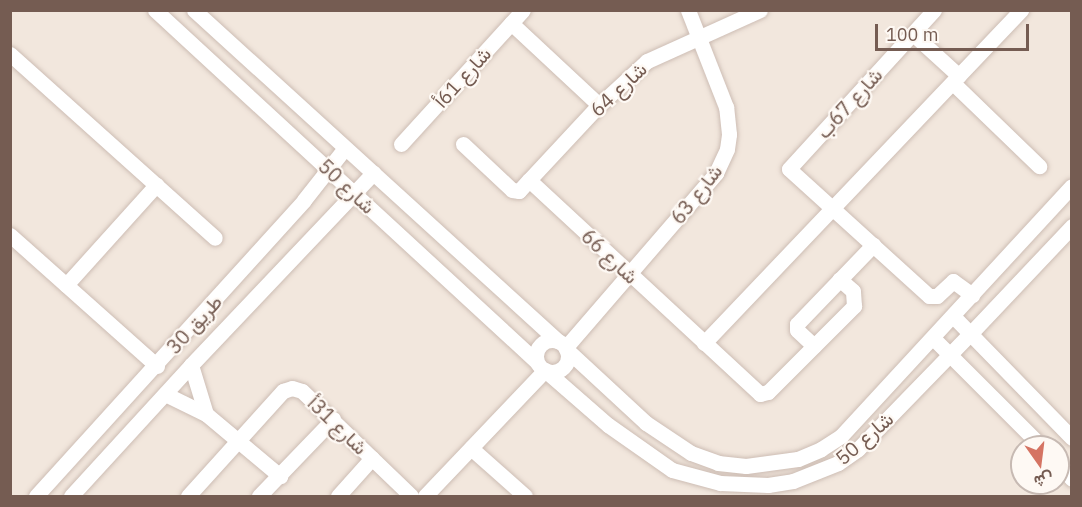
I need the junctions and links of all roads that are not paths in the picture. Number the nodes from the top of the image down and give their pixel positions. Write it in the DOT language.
graph roads {
  1 [pos="155,10"];
  2 [pos="194,10"];
  3 [pos="523,10"];
  4 [pos="687,10"];
  5 [pos="760,10"];
  6 [pos="934,10"];
  7 [pos="1021,10"];
  8 [pos="512,23"];
  9 [pos="912,34"];
  10 [pos="698,37"];
  11 [pos="10,54"];
  12 [pos="956,80"];
  13 [pos="599,105"];
  14 [pos="401,144"];
  15 [pos="463,144"];
  16 [pos="345,148"];
  17 [pos="1039,166"];
  18 [pos="328,168"];
  19 [pos="373,173"];
  20 [pos="529,180"];
  21 [pos="156,185"];
  22 [pos="1071,186"];
  23 [pos="355,193"];
  24 [pos="833,210"];
  25 [pos="1071,226"];
  26 [pos="215,238"];
  27 [pos="14,245"];
  28 [pos="873,245"];
  29 [pos="629,274"];
  30 [pos="840,279"];
  31 [pos="66,285"];
  32 [pos="972,295"];
  33 [pos="953,316"];
  34 [pos="970,334"];
  35 [pos="933,338"];
  36 [pos="704,343"];
  37 [pos="563,346"];
  38 [pos="814,346"];
  39 [pos="950,356"];
  40 [pos="191,365"];
  41 [pos="157,366"];
  42 [pos="543,368"];
  43 [pos="165,393"];
  44 [pos="206,414"];
  45 [pos="333,419"];
  46 [pos="1030,435"];
  47 [pos="1071,438"];
  48 [pos="239,442"];
  49 [pos="471,448"];
  50 [pos="372,458"];
  51 [pos="280,476"];
  52 [pos="36,496"];
  53 [pos="71,496"];
  54 [pos="188,496"];
  55 [pos="259,496"];
  56 [pos="338,496"];
  57 [pos="411,496"];
  58 [pos="425,496"];
  59 [pos="525,496"];
  1 -- 18 [label="street, شارع 50"];
  2 -- 16 [label="street, شارع 50"];
  3 -- 8 [label="street, شارع 61أ"];
  4 -- 10 [label="street, شارع 63"];
  5 -- 10 [label="street, شارع 64"];
  6 -- 9 [label="street, شارع 67ب"];
  7 -- 12 [label="street"];
  8 -- 13 [label="street"];
  8 -- 14 [label="street, شارع 61أ"];
  9 -- 12 [label="street"];
  9 -- 24 [label="street, شارع 67ب"];
  10 -- 13 [label="street, شارع 64"];
  10 -- 29 [label="street, شارع 63"];
  11 -- 21 [label="street"];
  12 -- 17 [label="street"];
  12 -- 24 [label="street"];
  13 -- 20 [label="street, شارع 64"];
  15 -- 20 [label="street"];
  16 -- 18 [label="street, طريق 30"];
  16 -- 19 [label="street, شارع 50"];
  18 -- 23 [label="street, شارع 50"];
  18 -- 41 [label="street, طريق 30"];
  19 -- 23 [label="street, طريق 30"];
  19 -- 37 [label="street, شارع 50"];
  20 -- 29 [label="street, شارع 66"];
  21 -- 26 [label="street"];
  21 -- 31 [label="street"];
  22 -- 32 [label="street, شارع 50"];
  23 -- 40 [label="street, طريق 30"];
  23 -- 42 [label="street, شارع 50"];
  24 -- 28 [label="street"];
  24 -- 36 [label="street"];
  25 -- 34 [label="street, شارع 50"];
  27 -- 31 [label="street"];
  28 -- 30 [label="street"];
  28 -- 32 [label="street"];
  29 -- 36 [label="street, شارع 66"];
  29 -- 37 [label="street, شارع 63"];
  30 -- 38 [label="street"];
  30 -- 38 [label="street"];
  31 -- 41 [label="street"];
  32 -- 33 [label="street, شارع 50"];
  33 -- 34 [label="street"];
  33 -- 35 [label="street, شارع 50"];
  34 -- 39 [label="street, شارع 50"];
  34 -- 47 [label="street"];
  35 -- 37 [label="street, شارع 50"];
  35 -- 39 [label="street"];
  36 -- 38 [label="street, شارع 66"];
  37 -- 42 [label="street"];
  37 -- 42 [label="street"];
  39 -- 42 [label="street, شارع 50"];
  39 -- 46 [label="street"];
  40 -- 43 [label="street, طريق 30"];
  40 -- 44 [label="street"];
  41 -- 52 [label="street, طريق 30"];
  42 -- 49 [label="street"];
  43 -- 44 [label="street"];
  43 -- 53 [label="street, طريق 30"];
  44 -- 48 [label="street"];
  45 -- 48 [label="street, شارع 31أ"];
  45 -- 50 [label="street, شارع 31أ"];
  45 -- 51 [label="street"];
  48 -- 51 [label="street"];
  48 -- 54 [label="street"];
  49 -- 58 [label="street"];
  49 -- 59 [label="street"];
  50 -- 56 [label="street"];
  50 -- 57 [label="street, شارع 31أ"];
  51 -- 55 [label="street"];
}
